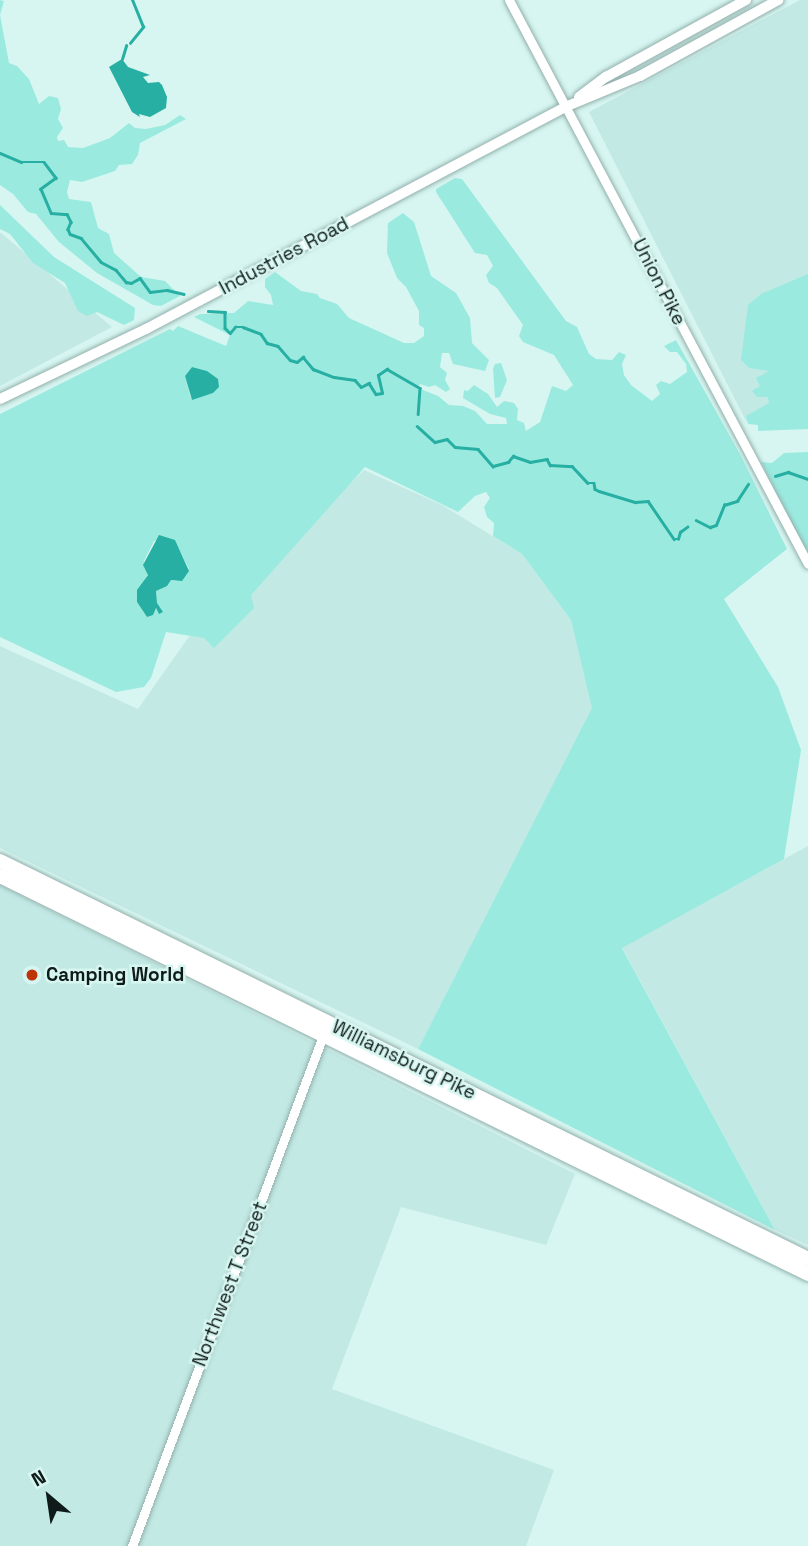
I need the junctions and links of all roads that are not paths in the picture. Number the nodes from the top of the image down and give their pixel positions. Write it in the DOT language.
graph roads {
  1 [pos="509,0"];
  2 [pos="746,0"];
  3 [pos="778,0"];
  4 [pos="565,107"];
  5 [pos="0,399"];
  6 [pos="808,564"];
  7 [pos="2,873"];
  8 [pos="328,1023"];
  9 [pos="322,1037"];
  10 [pos="808,1259"];
  11 [pos="808,1274"];
  12 [pos="132,1546"];
  1 -- 4 [label="street, Union Pike"];
  2 -- 4 [label="street, Industries Road"];
  3 -- 4 [label="street, Industries Road"];
  4 -- 5 [label="street, Industries Road"];
  4 -- 6 [label="street, Union Pike"];
  7 -- 8 [label="main road, Williamsburg Pike"];
  7 -- 9 [label="main road, Williamsburg Pike"];
  8 -- 9 [label="street, Northwest T Street"];
  8 -- 10 [label="main road, Williamsburg Pike"];
  9 -- 11 [label="main road, Williamsburg Pike"];
  9 -- 12 [label="street, Northwest T Street"];
}
